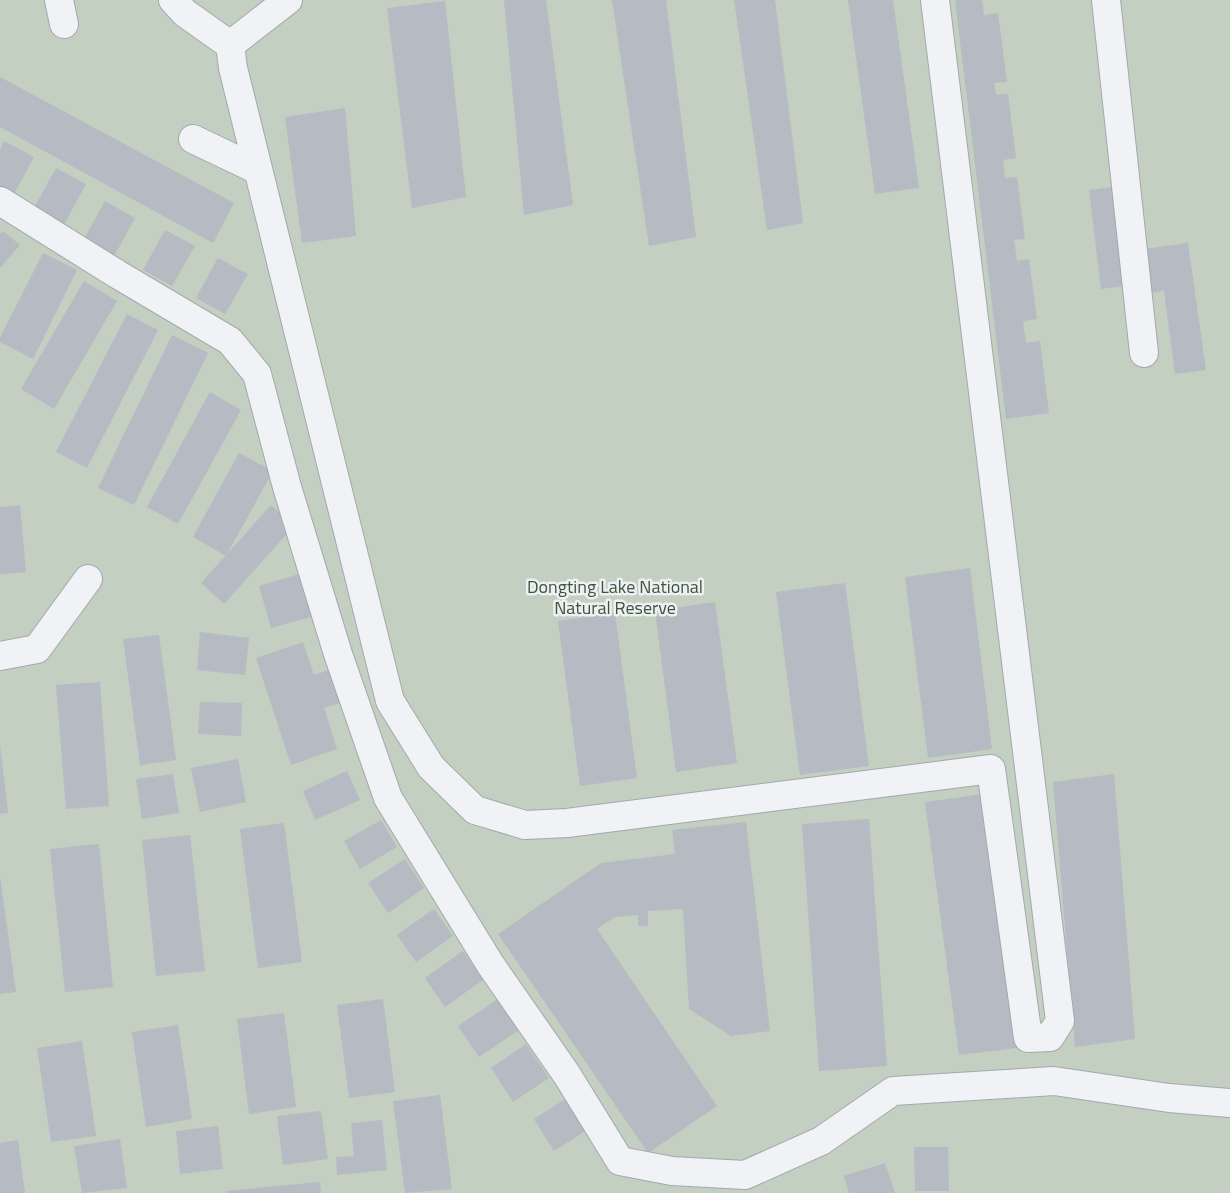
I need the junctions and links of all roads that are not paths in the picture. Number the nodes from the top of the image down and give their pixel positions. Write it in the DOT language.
graph roads {
  1 [pos="173,0"];
  2 [pos="288,0"];
  3 [pos="935,0"];
  4 [pos="1106,0"];
  5 [pos="230,45"];
  6 [pos="193,139"];
  7 [pos="258,170"];
  8 [pos="0,201"];
  9 [pos="1144,353"];
  10 [pos="88,579"];
  11 [pos="0,656"];
  12 [pos="1230,1103"];
  1 -- 5 [label="street"];
  2 -- 5 [label="street"];
  3 -- 7 [label="street"];
  4 -- 9 [label="street"];
  5 -- 7 [label="street"];
  6 -- 7 [label="street"];
  8 -- 12 [label="street"];
  10 -- 11 [label="street"];
}
